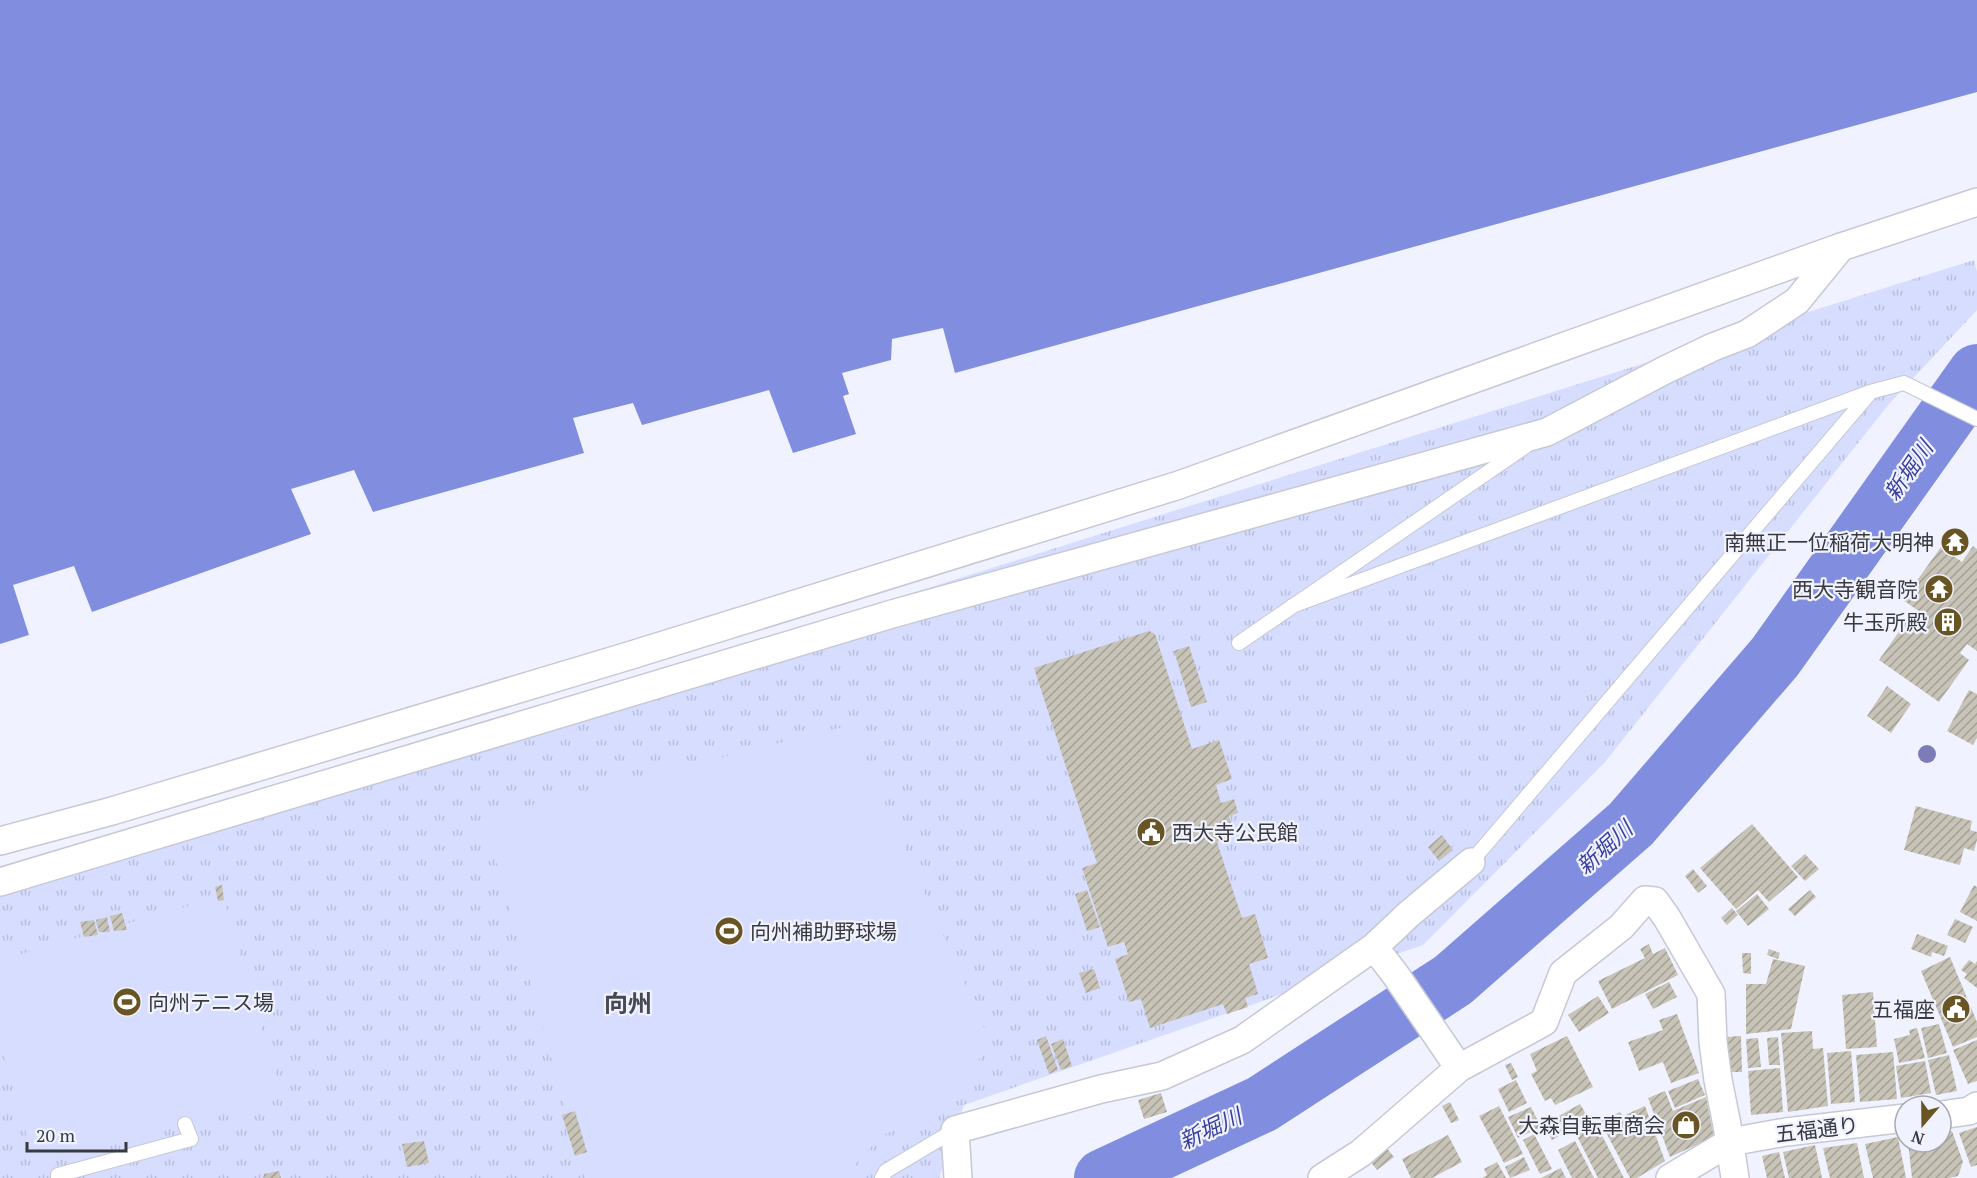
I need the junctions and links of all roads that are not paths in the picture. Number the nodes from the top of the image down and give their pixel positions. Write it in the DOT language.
graph roads {
  1 [pos="1977,202"];
  2 [pos="1841,248"];
  3 [pos="1870,392"];
  4 [pos="1977,419"];
  5 [pos="1547,432"];
  6 [pos="1292,606"];
  7 [pos="1239,643"];
  8 [pos="0,841"];
  9 [pos="1471,862"];
  10 [pos="0,882"];
  11 [pos="1374,947"];
  12 [pos="1456,1064"];
  13 [pos="1977,1106"];
  14 [pos="1953,1113"];
  15 [pos="1893,1120"];
  16 [pos="185,1124"];
  17 [pos="955,1130"];
  18 [pos="1730,1142"];
  19 [pos="58,1178"];
  20 [pos="882,1178"];
  21 [pos="958,1178"];
  22 [pos="1322,1178"];
  23 [pos="1670,1178"];
  24 [pos="1735,1178"];
  1 -- 2 [label="street"];
  2 -- 5 [label="street"];
  2 -- 8 [label="street"];
  3 -- 4 [label="lane"];
  3 -- 6 [label="lane"];
  3 -- 9 [label="lane"];
  5 -- 6 [label="lane"];
  5 -- 10 [label="street"];
  6 -- 7 [label="lane"];
  9 -- 11 [label="street"];
  11 -- 12 [label="street"];
  11 -- 17 [label="street"];
  12 -- 18 [label="street"];
  12 -- 22 [label="street"];
  13 -- 14 [label="street"];
  15 -- 18 [label="street, 五福通り"];
  16 -- 19 [label="lane"];
  17 -- 20 [label="lane"];
  17 -- 21 [label="street"];
  18 -- 23 [label="street"];
  18 -- 24 [label="street"];
}
